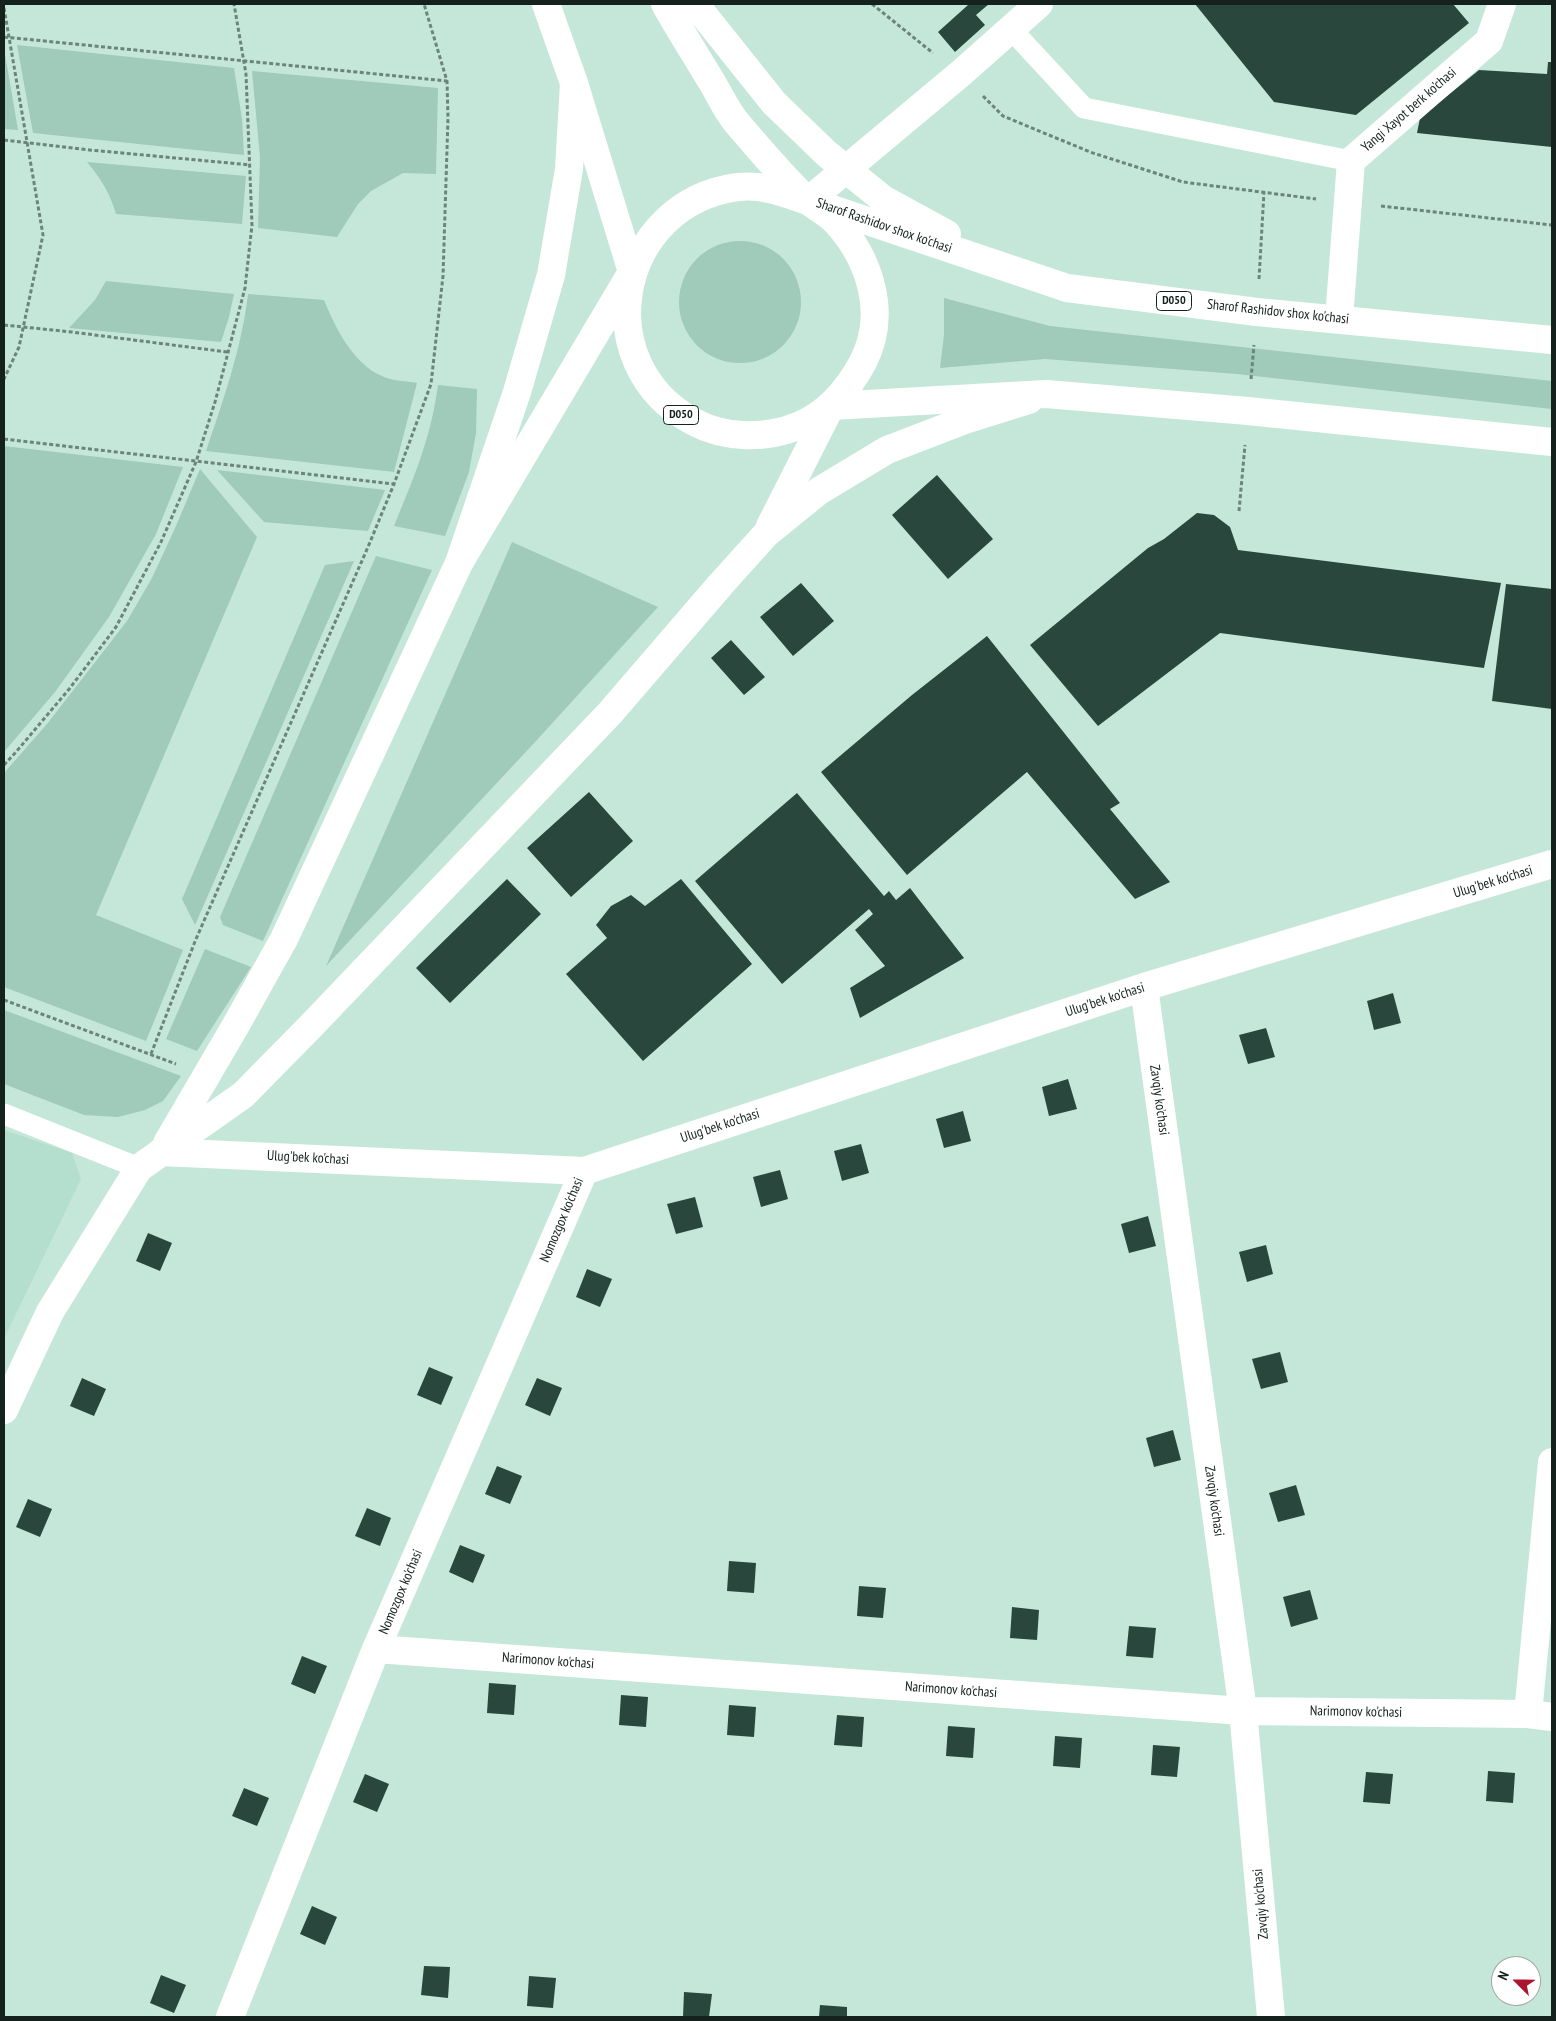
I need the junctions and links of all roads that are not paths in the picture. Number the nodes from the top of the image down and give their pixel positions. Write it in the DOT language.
graph roads {
  1 [pos="546,4"];
  2 [pos="665,4"];
  3 [pos="695,4"];
  4 [pos="1039,4"];
  5 [pos="1502,4"];
  6 [pos="1011,29"];
  7 [pos="574,83"];
  8 [pos="1351,161"];
  9 [pos="846,168"];
  10 [pos="808,201"];
  11 [pos="632,272"];
  12 [pos="1067,288"];
  13 [pos="1339,319"];
  14 [pos="1552,340"];
  15 [pos="1046,394"];
  16 [pos="831,406"];
  17 [pos="1552,442"];
  18 [pos="766,534"];
  19 [pos="459,563"];
  20 [pos="1552,864"];
  21 [pos="1144,987"];
  22 [pos="4,1114"];
  23 [pos="161,1152"];
  24 [pos="139,1168"];
  25 [pos="584,1171"];
  26 [pos="4,1410"];
  27 [pos="1552,1462"];
  28 [pos="376,1649"];
  29 [pos="1243,1711"];
  30 [pos="1540,1716"];
  31 [pos="230,2017"];
  32 [pos="1271,2017"];
  1 -- 7 [label="main road"];
  2 -- 10 [label="main road, Sharof Rashidov shox ko'chasi / D050"];
  3 -- 9 [label="main road, D050"];
  4 -- 6 [label="main road"];
  5 -- 8 [label="main road, Yangi Xayot berk ko'chasi"];
  6 -- 8 [label="lane"];
  6 -- 9 [label="main road"];
  7 -- 11 [label="main road"];
  7 -- 19 [label="main road"];
  8 -- 13 [label="main road, Yangi Xayot berk ko'chasi"];
  9 -- 10 [label="main road"];
  9 -- 12 [label="main road, D050"];
  10 -- 11 [label="main road, Sharof Rashidov shox ko'chasi / D050"];
  10 -- 12 [label="main road, Sharof Rashidov shox ko'chasi / D050"];
  10 -- 16 [label="main road, Sharof Rashidov shox ko'chasi / D050"];
  11 -- 16 [label="main road, Sharof Rashidov shox ko'chasi / D050"];
  11 -- 19 [label="main road"];
  12 -- 13 [label="main road, Sharof Rashidov shox ko'chasi / D050"];
  13 -- 14 [label="main road, Sharof Rashidov shox ko'chasi / D050"];
  15 -- 16 [label="main road"];
  15 -- 17 [label="main road"];
  15 -- 18 [label="main road"];
  16 -- 18 [label="main road"];
  18 -- 23 [label="main road"];
  19 -- 23 [label="main road"];
  20 -- 21 [label="main road, Ulug'bek ko'chasi"];
  21 -- 25 [label="main road, Ulug'bek ko'chasi"];
  21 -- 29 [label="main road, Zavqiy ko'chasi"];
  22 -- 24 [label="lane"];
  23 -- 24 [label="main road"];
  23 -- 25 [label="main road, Ulug'bek ko'chasi"];
  24 -- 26 [label="main road"];
  25 -- 28 [label="main road, Nomozgox ko'chasi"];
  27 -- 30 [label="main road, Narimonov ko'chasi"];
  28 -- 29 [label="main road, Narimonov ko'chasi"];
  28 -- 31 [label="main road, Nomozgox ko'chasi"];
  29 -- 30 [label="main road, Narimonov ko'chasi"];
  29 -- 32 [label="main road, Zavqiy ko'chasi"];
}
